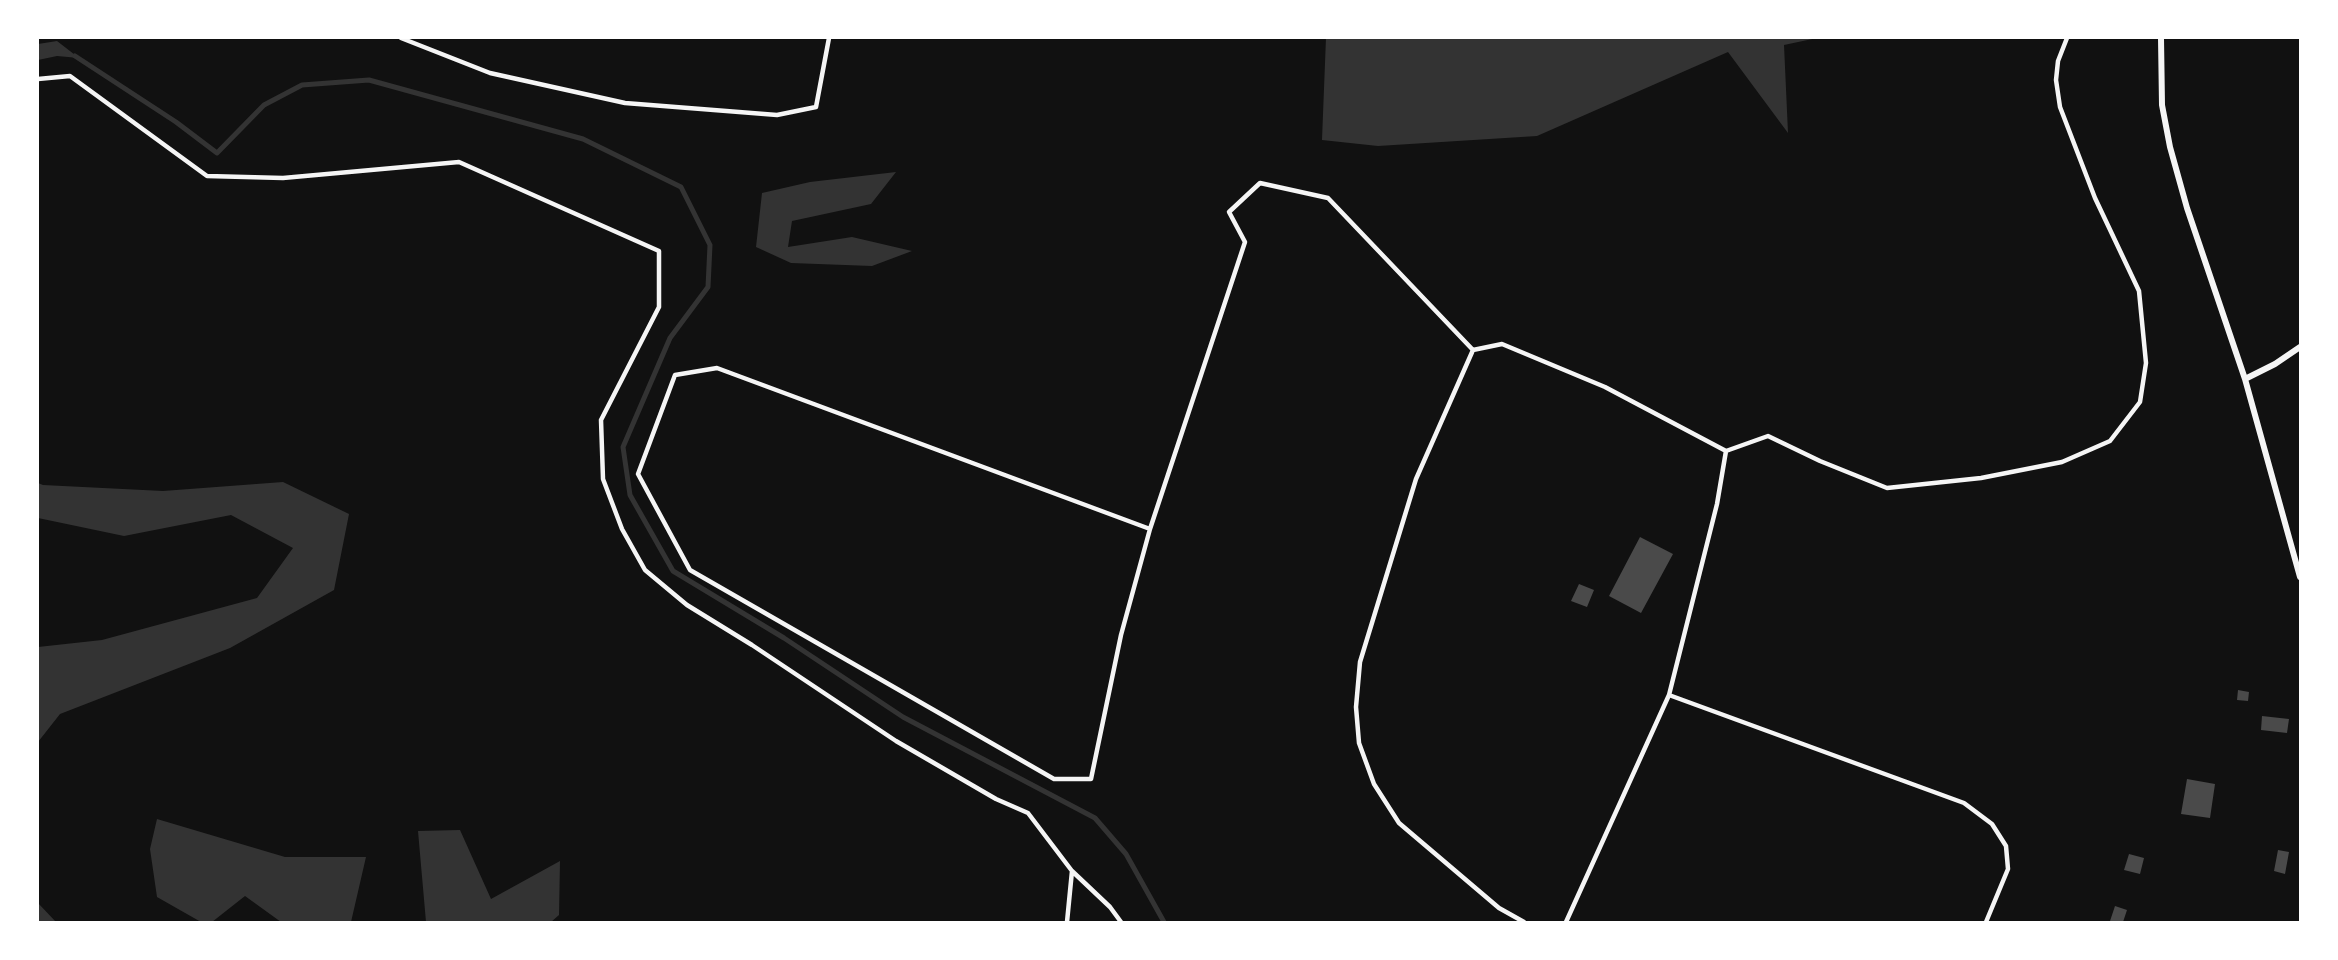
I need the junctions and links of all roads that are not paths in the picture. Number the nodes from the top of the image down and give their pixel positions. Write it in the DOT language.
graph roads {
  1 [pos="401,38"];
  2 [pos="829,38"];
  3 [pos="2067,38"];
  4 [pos="2161,38"];
  5 [pos="38,79"];
  6 [pos="2301,347"];
  7 [pos="1473,350"];
  8 [pos="2245,379"];
  9 [pos="1726,451"];
  10 [pos="1150,529"];
  11 [pos="2301,577"];
  12 [pos="1670,695"];
  13 [pos="1072,871"];
  14 [pos="1067,922"];
  15 [pos="1121,922"];
  16 [pos="1524,922"];
  17 [pos="1566,922"];
  18 [pos="1986,922"];
  1 -- 2 [label="lane"];
  3 -- 9 [label="lane"];
  4 -- 8 [label="street"];
  5 -- 13 [label="lane"];
  6 -- 8 [label="street"];
  7 -- 9 [label="lane"];
  7 -- 10 [label="lane"];
  7 -- 16 [label="lane"];
  8 -- 11 [label="street"];
  9 -- 12 [label="lane"];
  10 -- 10 [label="lane"];
  12 -- 17 [label="lane"];
  12 -- 18 [label="lane"];
  13 -- 14 [label="lane"];
  13 -- 15 [label="lane"];
}
